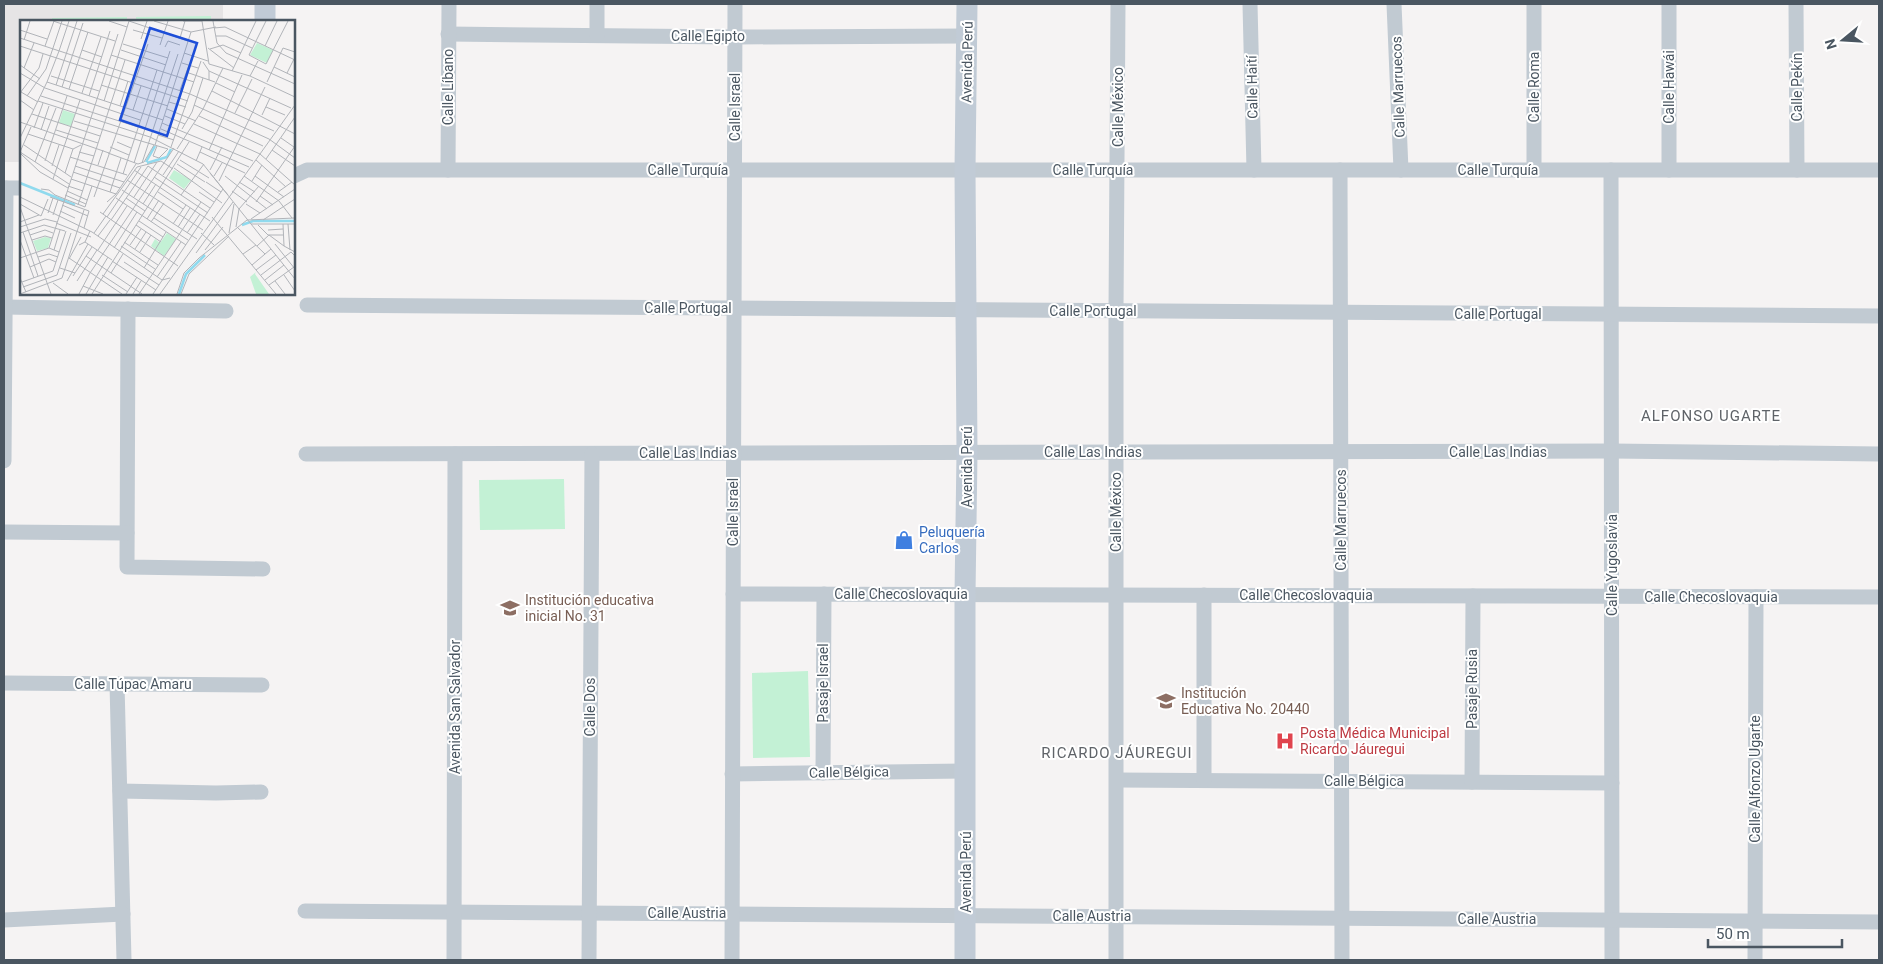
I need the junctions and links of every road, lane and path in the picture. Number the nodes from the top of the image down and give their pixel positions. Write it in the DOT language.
graph roads {
  1 [pos="265,4"];
  2 [pos="449,4"];
  3 [pos="597,4"];
  4 [pos="735,4"];
  5 [pos="967,4"];
  6 [pos="1118,4"];
  7 [pos="1250,4"];
  8 [pos="1394,4"];
  9 [pos="1534,4"];
  10 [pos="1669,4"];
  11 [pos="1796,4"];
  12 [pos="265,20"];
  13 [pos="448,34"];
  14 [pos="597,35"];
  15 [pos="967,36"];
  16 [pos="735,37"];
  17 [pos="448,170"];
  18 [pos="734,170"];
  19 [pos="966,170"];
  20 [pos="1118,170"];
  21 [pos="1254,170"];
  22 [pos="1340,170"];
  23 [pos="1401,170"];
  24 [pos="1534,170"];
  25 [pos="1611,170"];
  26 [pos="1669,170"];
  27 [pos="1797,170"];
  28 [pos="1879,170"];
  29 [pos="300,173"];
  30 [pos="5,188"];
  31 [pos="20,188"];
  32 [pos="307,305"];
  33 [pos="5,307"];
  34 [pos="734,308"];
  35 [pos="128,309"];
  36 [pos="966,310"];
  37 [pos="226,311"];
  38 [pos="1116,311"];
  39 [pos="1340,313"];
  40 [pos="1612,315"];
  41 [pos="1879,316"];
  42 [pos="4,351"];
  43 [pos="1612,451"];
  44 [pos="1116,452"];
  45 [pos="1341,452"];
  46 [pos="733,453"];
  47 [pos="968,453"];
  48 [pos="306,454"];
  49 [pos="455,454"];
  50 [pos="592,454"];
  51 [pos="1879,454"];
  52 [pos="4,461"];
  53 [pos="4,532"];
  54 [pos="127,533"];
  55 [pos="263,569"];
  56 [pos="733,594"];
  57 [pos="824,594"];
  58 [pos="965,594"];
  59 [pos="1116,595"];
  60 [pos="1204,595"];
  61 [pos="1341,595"];
  62 [pos="1473,596"];
  63 [pos="1612,596"];
  64 [pos="1756,597"];
  65 [pos="1879,597"];
  66 [pos="4,683"];
  67 [pos="117,684"];
  68 [pos="262,685"];
  69 [pos="966,771"];
  70 [pos="823,772"];
  71 [pos="732,774"];
  72 [pos="1117,780"];
  73 [pos="1204,780"];
  74 [pos="1342,781"];
  75 [pos="1472,782"];
  76 [pos="1612,783"];
  77 [pos="120,790"];
  78 [pos="261,792"];
  79 [pos="305,911"];
  80 [pos="454,912"];
  81 [pos="589,913"];
  82 [pos="123,914"];
  83 [pos="732,914"];
  84 [pos="966,915"];
  85 [pos="1116,916"];
  86 [pos="1342,918"];
  87 [pos="4,920"];
  88 [pos="1612,920"];
  89 [pos="1755,921"];
  90 [pos="1879,922"];
  91 [pos="124,960"];
  92 [pos="454,960"];
  93 [pos="589,960"];
  94 [pos="732,960"];
  95 [pos="965,960"];
  96 [pos="1116,960"];
  97 [pos="1342,960"];
  98 [pos="1612,960"];
  99 [pos="1755,960"];
  1 -- 12 [label="street"];
  2 -- 13 [label="street, Calle Líbano"];
  3 -- 14 [label="street"];
  4 -- 16 [label="street, Calle Israel"];
  5 -- 15 [label="street, Avenida Perú"];
  6 -- 20 [label="street, Calle México"];
  7 -- 21 [label="street, Calle Haití"];
  8 -- 23 [label="street, Calle Marruecos"];
  9 -- 24 [label="street, Calle Roma"];
  10 -- 26 [label="street, Calle Hawái"];
  11 -- 27 [label="street, Calle Pekín"];
  13 -- 14 [label="street, Calle Egipto"];
  13 -- 17 [label="street, Calle Líbano"];
  14 -- 16 [label="street, Calle Egipto"];
  15 -- 16 [label="street, Calle Egipto"];
  15 -- 19 [label="street, Avenida Perú"];
  16 -- 18 [label="street, Calle Israel"];
  17 -- 18 [label="street, Calle Turquía"];
  17 -- 29 [label="street, Calle Turquía"];
  18 -- 19 [label="street, Calle Turquía"];
  18 -- 34 [label="street, Calle Israel"];
  19 -- 20 [label="street, Calle Turquía"];
  19 -- 36 [label="street, Avenida Perú"];
  20 -- 21 [label="street, Calle Turquía"];
  20 -- 38 [label="street, Calle México"];
  21 -- 22 [label="street, Calle Turquía"];
  22 -- 23 [label="street, Calle Turquía"];
  22 -- 39 [label="street, Calle Marruecos"];
  23 -- 24 [label="street, Calle Turquía"];
  24 -- 25 [label="street, Calle Turquía"];
  25 -- 26 [label="street, Calle Turquía"];
  25 -- 40 [label="street, Calle Yugoslavia"];
  26 -- 27 [label="street, Calle Turquía"];
  27 -- 28 [label="street, Calle Turquía"];
  30 -- 31 [label="street"];
  30 -- 33 [label="street"];
  32 -- 34 [label="street, Calle Portugal"];
  33 -- 35 [label="street"];
  33 -- 42 [label="street"];
  34 -- 36 [label="street, Calle Portugal"];
  34 -- 46 [label="street, Calle Israel"];
  35 -- 37 [label="street"];
  35 -- 54 [label="street"];
  36 -- 38 [label="street, Calle Portugal"];
  36 -- 47 [label="street, Avenida Perú"];
  38 -- 39 [label="street, Calle Portugal"];
  38 -- 44 [label="street, Calle México"];
  39 -- 40 [label="street, Calle Portugal"];
  39 -- 45 [label="street, Calle Marruecos"];
  40 -- 41 [label="street, Calle Portugal"];
  40 -- 43 [label="street, Calle Yugoslavia"];
  42 -- 52 [label="street"];
  43 -- 45 [label="street, Calle Las Indias"];
  43 -- 51 [label="street, Calle Las Indias"];
  43 -- 63 [label="street, Calle Yugoslavia"];
  44 -- 45 [label="street, Calle Las Indias"];
  44 -- 47 [label="street, Calle Las Indias"];
  44 -- 59 [label="street, Calle México"];
  45 -- 61 [label="street, Calle Marruecos"];
  46 -- 47 [label="street, Calle Las Indias"];
  46 -- 50 [label="street, Calle Las Indias"];
  46 -- 56 [label="street, Calle Israel"];
  47 -- 58 [label="street, Avenida Perú"];
  48 -- 49 [label="street, Calle Las Indias"];
  49 -- 50 [label="street, Calle Las Indias"];
  49 -- 80 [label="street, Avenida San Salvador"];
  50 -- 81 [label="street, Calle Dos"];
  53 -- 54 [label="street"];
  54 -- 55 [label="street"];
  56 -- 57 [label="street, Calle Checoslovaquia"];
  56 -- 71 [label="street, Calle Israel"];
  57 -- 58 [label="street, Calle Checoslovaquia"];
  57 -- 70 [label="street, Pasaje Israel"];
  58 -- 59 [label="street, Calle Checoslovaquia"];
  58 -- 69 [label="street, Avenida Perú"];
  59 -- 60 [label="street, Calle Checoslovaquia"];
  59 -- 72 [label="street, Calle México"];
  60 -- 61 [label="street, Calle Checoslovaquia"];
  60 -- 73 [label="street"];
  61 -- 62 [label="street, Calle Checoslovaquia"];
  61 -- 74 [label="street, Calle Marruecos"];
  62 -- 63 [label="street, Calle Checoslovaquia"];
  62 -- 75 [label="street, Pasaje Rusia"];
  63 -- 64 [label="street, Calle Checoslovaquia"];
  63 -- 76 [label="street, Calle Yugoslavia"];
  64 -- 65 [label="street, Calle Checoslovaquia"];
  64 -- 89 [label="street, Calle Alfonzo Ugarte"];
  66 -- 67 [label="street, Calle Túpac Amaru"];
  67 -- 68 [label="street, Calle Túpac Amaru"];
  67 -- 77 [label="street"];
  69 -- 70 [label="street, Calle Bélgica"];
  69 -- 84 [label="street, Avenida Perú"];
  70 -- 71 [label="street, Calle Bélgica"];
  71 -- 83 [label="street, Calle Israel"];
  72 -- 73 [label="street, Calle Bélgica"];
  72 -- 85 [label="street, Calle México"];
  73 -- 74 [label="street, Calle Bélgica"];
  74 -- 75 [label="street, Calle Bélgica"];
  74 -- 86 [label="street, Calle Marruecos"];
  75 -- 76 [label="street, Calle Bélgica"];
  76 -- 88 [label="street, Calle Yugoslavia"];
  77 -- 78 [label="street"];
  77 -- 82 [label="street"];
  79 -- 80 [label="street, Calle Austria"];
  80 -- 81 [label="street, Calle Austria"];
  80 -- 92 [label="street, Avenida San Salvador"];
  81 -- 83 [label="street, Calle Austria"];
  81 -- 93 [label="street, Calle Dos"];
  82 -- 87 [label="street"];
  82 -- 91 [label="street"];
  83 -- 84 [label="street, Calle Austria"];
  83 -- 94 [label="street, Calle Israel"];
  84 -- 85 [label="street, Calle Austria"];
  84 -- 95 [label="street, Avenida Perú"];
  85 -- 86 [label="street, Calle Austria"];
  85 -- 96 [label="street, Calle México"];
  86 -- 88 [label="street, Calle Austria"];
  86 -- 97 [label="street, Calle Marruecos"];
  88 -- 89 [label="street, Calle Austria"];
  88 -- 98 [label="street, Calle Yugoslavia"];
  89 -- 90 [label="street, Calle Austria"];
  89 -- 99 [label="street, Calle Alfonzo Ugarte"];
}
